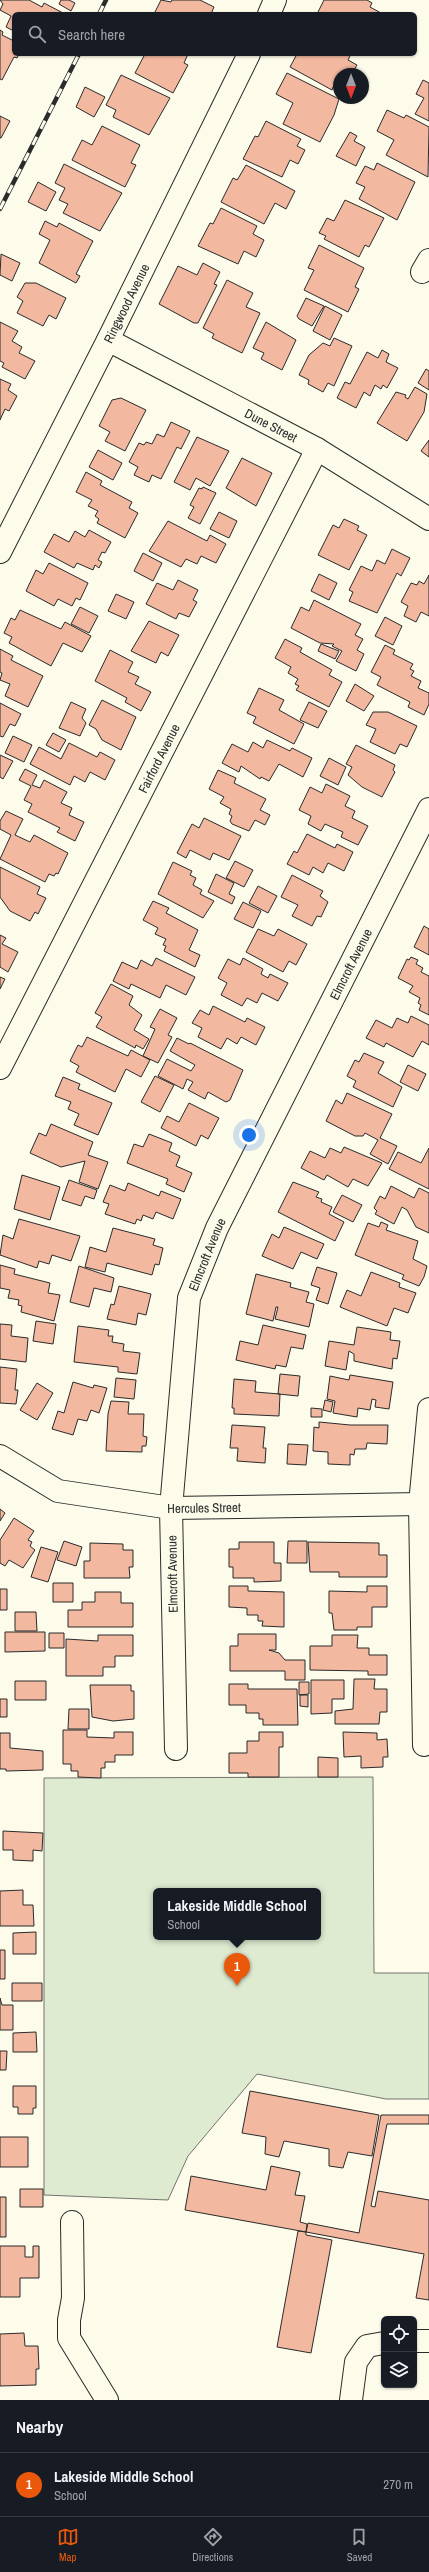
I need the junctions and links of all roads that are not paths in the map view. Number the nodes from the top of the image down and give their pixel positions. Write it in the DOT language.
graph roads {
  1 [pos="275,0"];
  2 [pos="270,12"];
  3 [pos="248,56"];
  4 [pos="108,340"];
  5 [pos="317,449"];
  6 [pos="429,519"];
  7 [pos="0,552"];
  8 [pos="429,809"];
  9 [pos="0,1068"];
  10 [pos="429,1409"];
  11 [pos="0,1456"];
  12 [pos="420,1504"];
  13 [pos="170,1508"];
  14 [pos="424,1745"];
  15 [pos="176,1749"];
  16 [pos="72,2222"];
  17 [pos="417,2341"];
  18 [pos="429,2341"];
  19 [pos="381,2344"];
  20 [pos="107,2400"];
  21 [pos="351,2400"];
  1 -- 2 [label="street"];
  3 -- 4 [label="street, Ringwood Avenue"];
  4 -- 5 [label="street, Dune Street"];
  4 -- 7 [label="street, Ringwood Avenue"];
  5 -- 6 [label="street, Dune Street"];
  5 -- 9 [label="street, Fairford Avenue"];
  8 -- 13 [label="street, Elmcroft Avenue"];
  10 -- 12 [label="street"];
  11 -- 13 [label="street, Hercules Street"];
  12 -- 13 [label="street, Hercules Street"];
  12 -- 14 [label="street"];
  13 -- 15 [label="street, Elmcroft Avenue"];
  16 -- 20 [label="street"];
  17 -- 18 [label="street"];
  19 -- 21 [label="street"];
}
